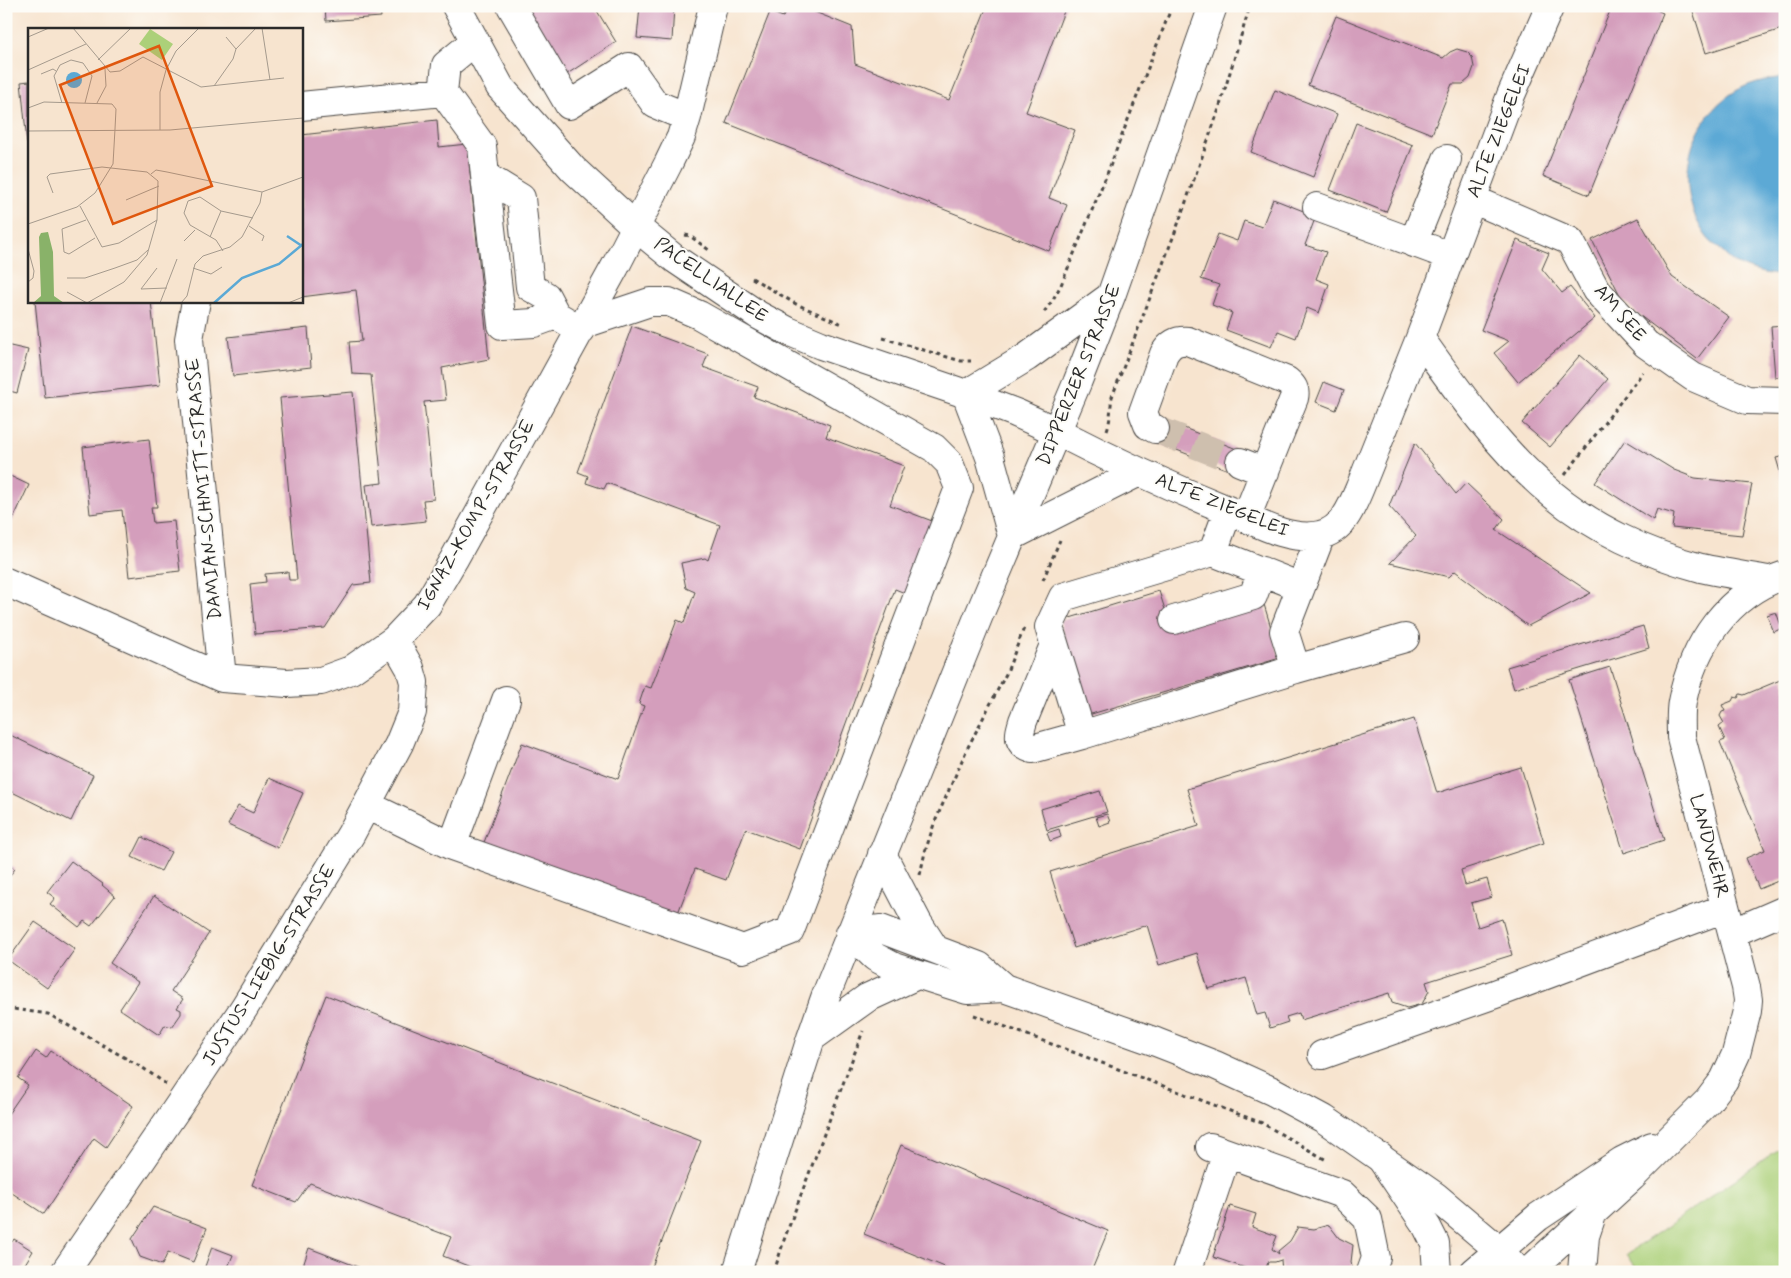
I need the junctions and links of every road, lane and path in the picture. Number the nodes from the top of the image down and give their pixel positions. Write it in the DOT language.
graph roads {
  1 [pos="456,6"];
  2 [pos="511,6"];
  3 [pos="713,6"];
  4 [pos="1172,6"];
  5 [pos="1213,6"];
  6 [pos="1250,6"];
  7 [pos="1550,6"];
  8 [pos="475,41"];
  9 [pos="443,92"];
  10 [pos="302,106"];
  11 [pos="687,117"];
  12 [pos="1447,159"];
  13 [pos="485,176"];
  14 [pos="1472,199"];
  15 [pos="1317,207"];
  16 [pos="636,227"];
  17 [pos="690,236"];
  18 [pos="1413,243"];
  19 [pos="710,250"];
  20 [pos="1450,256"];
  21 [pos="747,276"];
  22 [pos="1111,296"];
  23 [pos="196,302"];
  24 [pos="556,315"];
  25 [pos="1042,316"];
  26 [pos="850,326"];
  27 [pos="582,327"];
  28 [pos="881,337"];
  29 [pos="1420,338"];
  30 [pos="1658,352"];
  31 [pos="976,361"];
  32 [pos="966,394"];
  33 [pos="1785,401"];
  34 [pos="1111,420"];
  35 [pos="1155,429"];
  36 [pos="1058,432"];
  37 [pos="1139,472"];
  38 [pos="1552,494"];
  39 [pos="1237,514"];
  40 [pos="1064,534"];
  41 [pos="1321,535"];
  42 [pos="1012,536"];
  43 [pos="1213,552"];
  44 [pos="1262,571"];
  45 [pos="1776,577"];
  46 [pos="1043,581"];
  47 [pos="6,582"];
  48 [pos="1301,587"];
  49 [pos="1174,620"];
  50 [pos="1025,626"];
  51 [pos="1405,638"];
  52 [pos="394,640"];
  53 [pos="1054,645"];
  54 [pos="1296,669"];
  55 [pos="222,678"];
  56 [pos="506,700"];
  57 [pos="1082,735"];
  58 [pos="367,805"];
  59 [pos="452,846"];
  60 [pos="882,854"];
  61 [pos="919,882"];
  62 [pos="1785,910"];
  63 [pos="1729,921"];
  64 [pos="850,934"];
  65 [pos="935,949"];
  66 [pos="917,974"];
  67 [pos="1004,988"];
  68 [pos="6,1008"];
  69 [pos="971,1014"];
  70 [pos="865,1028"];
  71 [pos="811,1038"];
  72 [pos="1322,1055"];
  73 [pos="171,1088"];
  74 [pos="1672,1137"];
  75 [pos="1378,1155"];
  76 [pos="1329,1162"];
  77 [pos="1593,1211"];
  78 [pos="1499,1250"];
  79 [pos="1196,1267"];
  80 [pos="65,1272"];
  81 [pos="737,1272"];
  82 [pos="774,1272"];
  83 [pos="1371,1272"];
  84 [pos="1437,1272"];
  85 [pos="1474,1272"];
  86 [pos="1519,1272"];
  87 [pos="1528,1272"];
  88 [pos="1582,1272"];
  1 -- 8 [label="street, PACELLIALLEE"];
  2 -- 11 [label="street"];
  3 -- 11 [label="street, IGNAZ-KOMP-STRASSE"];
  4 -- 25 [label="path"];
  5 -- 22 [label="street, DIPPERZER STRASSE"];
  6 -- 34 [label="path"];
  7 -- 14 [label="street, ALTE ZIEGELEI"];
  8 -- 9 [label="street"];
  8 -- 16 [label="street, PACELLIALLEE"];
  9 -- 10 [label="street"];
  9 -- 13 [label="street"];
  11 -- 16 [label="street, IGNAZ-KOMP-STRASSE"];
  12 -- 18 [label="street"];
  13 -- 24 [label="street"];
  13 -- 24 [label="street"];
  14 -- 20 [label="street, ALTE ZIEGELEI"];
  14 -- 30 [label="street, AM SEE"];
  15 -- 18 [label="street"];
  16 -- 27 [label="street, IGNAZ-KOMP-STRASSE"];
  16 -- 32 [label="street, PACELLIALLEE"];
  17 -- 19 [label="path"];
  18 -- 20 [label="street"];
  20 -- 29 [label="street, ALTE ZIEGELEI"];
  21 -- 26 [label="path"];
  22 -- 32 [label="street"];
  22 -- 36 [label="street, DIPPERZER STRASSE"];
  23 -- 55 [label="street, DAMIAN-SCHMITT-STRASSE"];
  24 -- 27 [label="street"];
  27 -- 52 [label="street, IGNAZ-KOMP-STRASSE"];
  27 -- 59 [label="street"];
  28 -- 31 [label="path"];
  29 -- 38 [label="street"];
  29 -- 41 [label="street, ALTE ZIEGELEI"];
  30 -- 33 [label="street, AM SEE"];
  30 -- 38 [label="path"];
  32 -- 36 [label="street, PACELLIALLEE"];
  32 -- 42 [label="street"];
  35 -- 39 [label="street"];
  36 -- 37 [label="street, ALTE ZIEGELEI"];
  36 -- 42 [label="street, DIPPERZER STRASSE"];
  37 -- 39 [label="street, ALTE ZIEGELEI"];
  37 -- 42 [label="street"];
  38 -- 45 [label="street"];
  39 -- 41 [label="street, ALTE ZIEGELEI"];
  39 -- 43 [label="street"];
  40 -- 46 [label="path"];
  41 -- 48 [label="street"];
  42 -- 60 [label="street, DIPPERZER STRASSE"];
  43 -- 44 [label="street"];
  43 -- 53 [label="street"];
  44 -- 48 [label="street"];
  44 -- 49 [label="street"];
  45 -- 63 [label="street, LANDWEHR"];
  47 -- 55 [label="street, IGNAZ-KOMP-STRASSE"];
  48 -- 54 [label="street"];
  50 -- 61 [label="path"];
  51 -- 54 [label="street"];
  52 -- 55 [label="street, IGNAZ-KOMP-STRASSE"];
  52 -- 58 [label="street, JUSTUS-LIEBIG-STRASSE"];
  53 -- 57 [label="street"];
  53 -- 57 [label="street"];
  54 -- 57 [label="street"];
  56 -- 59 [label="street"];
  58 -- 59 [label="street"];
  58 -- 80 [label="street, JUSTUS-LIEBIG-STRASSE"];
  60 -- 64 [label="street, DIPPERZER STRASSE"];
  60 -- 65 [label="street"];
  62 -- 63 [label="street"];
  63 -- 72 [label="street"];
  63 -- 74 [label="street, LANDWEHR"];
  64 -- 65 [label="street"];
  64 -- 66 [label="street"];
  64 -- 71 [label="street, DIPPERZER STRASSE"];
  65 -- 67 [label="street"];
  66 -- 67 [label="street"];
  66 -- 71 [label="street"];
  67 -- 75 [label="street"];
  68 -- 73 [label="path"];
  69 -- 76 [label="path"];
  70 -- 82 [label="path"];
  71 -- 81 [label="street, DIPPERZER STRASSE"];
  74 -- 77 [label="street, LANDWEHR"];
  74 -- 78 [label="street, LANDWEHR"];
  75 -- 78 [label="street"];
  75 -- 84 [label="street"];
  77 -- 87 [label="street, LANDWEHR"];
  77 -- 88 [label="street"];
  78 -- 85 [label="street, LANDWEHR"];
  78 -- 86 [label="street"];
  79 -- 83 [label="street"];
}
